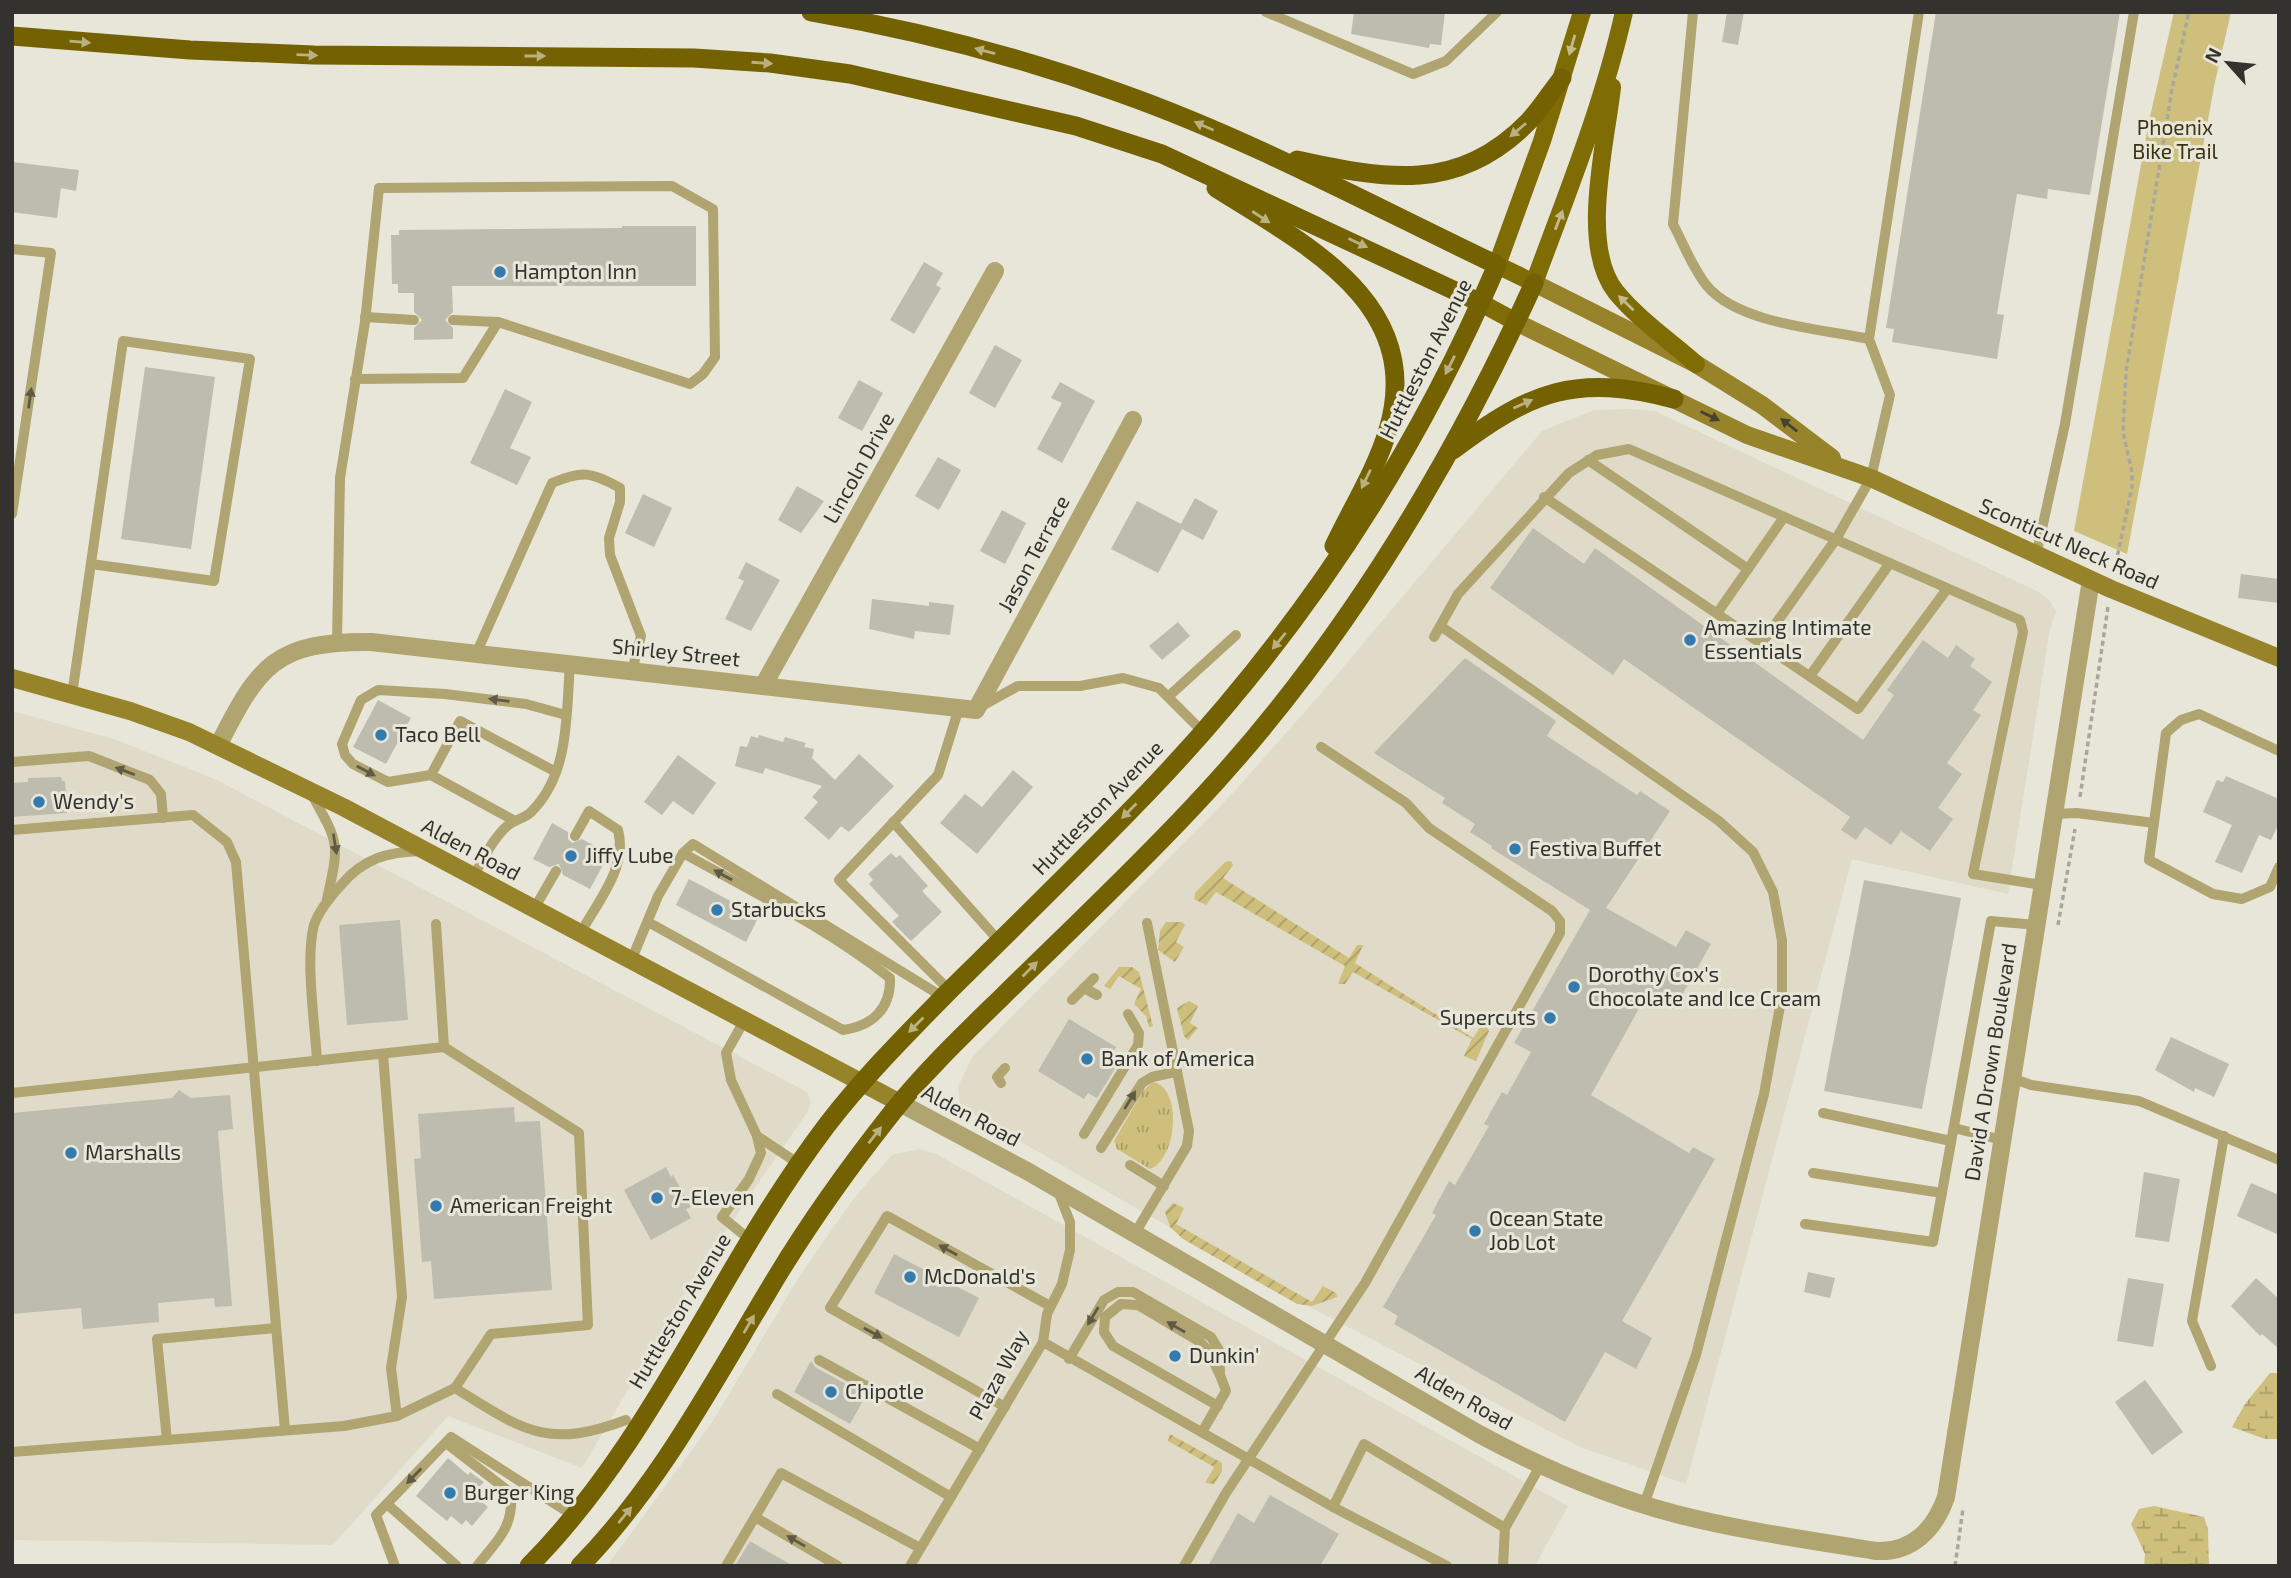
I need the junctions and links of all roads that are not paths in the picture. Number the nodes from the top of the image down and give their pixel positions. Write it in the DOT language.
graph roads {
  1 [pos="811,12"];
  2 [pos="1266,12"];
  3 [pos="1497,12"];
  4 [pos="1581,12"];
  5 [pos="1625,12"];
  6 [pos="1693,12"];
  7 [pos="1919,12"];
  8 [pos="2134,12"];
  9 [pos="1291,17"];
  10 [pos="12,36"];
  11 [pos="1616,48"];
  12 [pos="1562,78"];
  13 [pos="1162,154"];
  14 [pos="1266,154"];
  15 [pos="12,249"];
  16 [pos="1497,265"];
  17 [pos="995,271"];
  18 [pos="1534,284"];
  19 [pos="1481,303"];
  20 [pos="365,317"];
  21 [pos="414,320"];
  22 [pos="453,320"];
  23 [pos="498,322"];
  24 [pos="1516,322"];
  25 [pos="1869,339"];
  26 [pos="1696,364"];
  27 [pos="355,379"];
  28 [pos="1674,399"];
  29 [pos="1133,420"];
  30 [pos="1446,455"];
  31 [pos="1588,460"];
  32 [pos="1843,467"];
  33 [pos="1871,478"];
  34 [pos="1544,497"];
  35 [pos="12,514"];
  36 [pos="1784,517"];
  37 [pos="1836,539"];
  38 [pos="2036,556"];
  39 [pos="1890,563"];
  40 [pos="91,564"];
  41 [pos="1748,569"];
  42 [pos="2091,580"];
  43 [pos="1947,589"];
  44 [pos="1303,609"];
  45 [pos="1718,612"];
  46 [pos="1442,627"];
  47 [pos="1236,635"];
  48 [pos="1434,637"];
  49 [pos="337,642"];
  50 [pos="1762,643"];
  51 [pos="476,654"];
  52 [pos="2279,658"];
  53 [pos="570,664"];
  54 [pos="632,671"];
  55 [pos="1810,676"];
  56 [pos="12,678"];
  57 [pos="763,686"];
  58 [pos="72,695"];
  59 [pos="1169,696"];
  60 [pos="967,708"];
  61 [pos="566,715"];
  62 [pos="1203,732"];
  63 [pos="218,746"];
  64 [pos="1321,747"];
  65 [pos="2279,751"];
  66 [pos="12,762"];
  67 [pos="556,772"];
  68 [pos="431,775"];
  69 [pos="310,791"];
  70 [pos="2053,814"];
  71 [pos="163,818"];
  72 [pos="516,821"];
  73 [pos="893,822"];
  74 [pos="2154,822"];
  75 [pos="12,830"];
  76 [pos="575,836"];
  77 [pos="425,851"];
  78 [pos="683,853"];
  79 [pos="2279,867"];
  80 [pos="556,871"];
  81 [pos="473,877"];
  82 [pos="2042,885"];
  83 [pos="326,901"];
  84 [pos="534,909"];
  85 [pos="648,922"];
  86 [pos="1147,923"];
  87 [pos="436,924"];
  88 [pos="2036,925"];
  89 [pos="580,934"];
  90 [pos="999,941"];
  91 [pos="631,961"];
  92 [pos="1094,978"];
  93 [pos="1084,988"];
  94 [pos="946,994"];
  95 [pos="1097,995"];
  96 [pos="1072,1000"];
  97 [pos="1128,1014"];
  98 [pos="744,1021"];
  99 [pos="444,1047"];
  100 [pos="383,1054"];
  101 [pos="317,1061"];
  102 [pos="253,1067"];
  103 [pos="1005,1068"];
  104 [pos="1175,1072"];
  105 [pos="2012,1078"];
  106 [pos="862,1083"];
  107 [pos="1000,1083"];
  108 [pos="12,1093"];
  109 [pos="900,1103"];
  110 [pos="1823,1114"];
  111 [pos="1954,1128"];
  112 [pos="1084,1134"];
  113 [pos="757,1136"];
  114 [pos="2224,1136"];
  115 [pos="2002,1140"];
  116 [pos="1951,1141"];
  117 [pos="1101,1148"];
  118 [pos="2279,1160"];
  119 [pos="799,1164"];
  120 [pos="1130,1165"];
  121 [pos="1814,1172"];
  122 [pos="1164,1186"];
  123 [pos="1057,1189"];
  124 [pos="1942,1193"];
  125 [pos="1805,1224"];
  126 [pos="1134,1235"];
  127 [pos="749,1239"];
  128 [pos="1050,1306"];
  129 [pos="276,1328"];
  130 [pos="1043,1342"];
  131 [pos="1325,1344"];
  132 [pos="1069,1359"];
  133 [pos="819,1360"];
  134 [pos="2211,1366"];
  135 [pos="1220,1375"];
  136 [pos="455,1388"];
  137 [pos="777,1394"];
  138 [pos="1218,1406"];
  139 [pos="1005,1407"];
  140 [pos="397,1416"];
  141 [pos="626,1420"];
  142 [pos="285,1430"];
  143 [pos="1202,1432"];
  144 [pos="167,1440"];
  145 [pos="449,1440"];
  146 [pos="980,1448"];
  147 [pos="12,1452"];
  148 [pos="1250,1460"];
  149 [pos="1540,1466"];
  150 [pos="951,1497"];
  151 [pos="387,1504"];
  152 [pos="1644,1505"];
  153 [pos="1333,1507"];
  154 [pos="574,1517"];
  155 [pos="755,1517"];
  156 [pos="1505,1528"];
  157 [pos="1915,1541"];
  158 [pos="920,1548"];
  159 [pos="395,1566"];
  160 [pos="457,1566"];
  161 [pos="477,1566"];
  162 [pos="529,1566"];
  163 [pos="580,1566"];
  164 [pos="726,1566"];
  165 [pos="838,1566"];
  166 [pos="910,1566"];
  167 [pos="1184,1566"];
  168 [pos="1447,1566"];
  169 [pos="1503,1566"];
  14 -- 1 [label="highway, one-way"];
  2 -- 9 [label="lane"];
  3 -- 9 [label="lane"];
  4 -- 12 [label="main road, Huttleston Avenue, one-way"];
  5 -- 11 [label="main road"];
  6 -- 25 [label="lane"];
  7 -- 25 [label="lane"];
  8 -- 38 [label="lane"];
  10 -- 13 [label="highway, one-way"];
  18 -- 11 [label="main road, one-way"];
  26 -- 11 [label="main road, one-way"];
  12 -- 14 [label="highway, one-way"];
  12 -- 16 [label="main road, Huttleston Avenue"];
  13 -- 19 [label="highway, one-way"];
  13 -- 44 [label="highway, one-way"];
  14 -- 16 [label="highway"];
  35 -- 15 [label="lane, one-way"];
  16 -- 18 [label="main road"];
  16 -- 19 [label="highway, Huttleston Avenue"];
  17 -- 57 [label="street, Lincoln Drive"];
  18 -- 24 [label="highway"];
  18 -- 26 [label="main road, Sconticut Neck Road"];
  19 -- 24 [label="main road"];
  19 -- 44 [label="highway, Huttleston Avenue, one-way"];
  20 -- 21 [label="lane"];
  20 -- 23 [label="lane"];
  20 -- 27 [label="lane"];
  22 -- 23 [label="lane"];
  23 -- 27 [label="lane"];
  24 -- 28 [label="main road, Sconticut Neck Road"];
  24 -- 30 [label="highway"];
  25 -- 33 [label="lane"];
  32 -- 26 [label="main road, Sconticut Neck Road, one-way"];
  27 -- 49 [label="lane"];
  30 -- 28 [label="highway, one-way"];
  28 -- 32 [label="main road, Sconticut Neck Road, one-way"];
  29 -- 60 [label="street, Jason Terrace"];
  109 -- 30 [label="highway, one-way"];
  31 -- 34 [label="lane"];
  31 -- 36 [label="lane"];
  31 -- 41 [label="lane"];
  32 -- 33 [label="main road, Sconticut Neck Road"];
  33 -- 37 [label="lane"];
  33 -- 38 [label="main road, Sconticut Neck Road"];
  34 -- 45 [label="lane"];
  34 -- 46 [label="lane"];
  36 -- 37 [label="lane"];
  36 -- 41 [label="lane"];
  37 -- 39 [label="lane"];
  37 -- 50 [label="lane"];
  38 -- 42 [label="main road, Sconticut Neck Road"];
  39 -- 43 [label="lane"];
  39 -- 55 [label="lane"];
  40 -- 40 [label="lane"];
  40 -- 58 [label="lane"];
  41 -- 45 [label="lane"];
  42 -- 52 [label="main road, Sconticut Neck Road"];
  42 -- 70 [label="street, David A Drown Boulevard"];
  43 -- 55 [label="lane"];
  43 -- 82 [label="lane"];
  44 -- 62 [label="highway, Huttleston Avenue, one-way"];
  45 -- 50 [label="lane"];
  46 -- 48 [label="lane"];
  46 -- 152 [label="lane"];
  47 -- 59 [label="lane"];
  49 -- 51 [label="street, Shirley Street"];
  49 -- 63 [label="street, Shirley Street"];
  50 -- 55 [label="lane"];
  51 -- 53 [label="street, Shirley Street"];
  51 -- 54 [label="lane"];
  53 -- 54 [label="street, Shirley Street"];
  53 -- 61 [label="lane"];
  54 -- 57 [label="street, Shirley Street"];
  56 -- 58 [label="main road, Alden Road"];
  57 -- 60 [label="street, Shirley Street"];
  58 -- 63 [label="main road, Alden Road"];
  59 -- 60 [label="lane"];
  59 -- 62 [label="lane"];
  60 -- 73 [label="lane"];
  61 -- 67 [label="lane"];
  61 -- 68 [label="lane, one-way"];
  62 -- 90 [label="highway, Huttleston Avenue, one-way"];
  63 -- 69 [label="main road, Alden Road"];
  64 -- 131 [label="lane"];
  65 -- 74 [label="lane"];
  71 -- 66 [label="lane, one-way"];
  67 -- 68 [label="lane"];
  67 -- 72 [label="lane"];
  68 -- 72 [label="lane"];
  69 -- 77 [label="main road, Alden Road"];
  69 -- 83 [label="lane, one-way"];
  70 -- 74 [label="lane"];
  70 -- 82 [label="street, David A Drown Boulevard"];
  71 -- 75 [label="lane"];
  71 -- 102 [label="lane"];
  72 -- 81 [label="lane"];
  73 -- 90 [label="lane"];
  73 -- 94 [label="lane"];
  74 -- 79 [label="lane"];
  76 -- 89 [label="lane"];
  77 -- 81 [label="main road, Alden Road"];
  77 -- 83 [label="lane"];
  78 -- 85 [label="lane"];
  85 -- 78 [label="lane, one-way"];
  78 -- 94 [label="lane"];
  80 -- 84 [label="lane"];
  81 -- 84 [label="main road, Alden Road"];
  82 -- 88 [label="street, David A Drown Boulevard"];
  83 -- 101 [label="lane"];
  84 -- 89 [label="main road, Alden Road"];
  85 -- 91 [label="lane"];
  86 -- 104 [label="lane"];
  87 -- 99 [label="lane"];
  88 -- 105 [label="street, David A Drown Boulevard"];
  88 -- 111 [label="lane"];
  89 -- 91 [label="main road, Alden Road"];
  90 -- 94 [label="highway, Huttleston Avenue"];
  91 -- 98 [label="main road, Alden Road"];
  92 -- 93 [label="lane"];
  93 -- 95 [label="lane"];
  93 -- 96 [label="lane"];
  94 -- 106 [label="highway, Huttleston Avenue, one-way"];
  97 -- 112 [label="lane"];
  98 -- 106 [label="main road, Alden Road"];
  98 -- 113 [label="lane"];
  99 -- 100 [label="lane"];
  99 -- 136 [label="lane"];
  100 -- 101 [label="lane"];
  100 -- 140 [label="lane"];
  101 -- 102 [label="lane"];
  102 -- 108 [label="lane"];
  102 -- 129 [label="lane"];
  103 -- 107 [label="lane"];
  117 -- 104 [label="lane, one-way"];
  104 -- 122 [label="lane"];
  105 -- 114 [label="lane"];
  105 -- 115 [label="street, David A Drown Boulevard"];
  106 -- 109 [label="main road, Alden Road"];
  106 -- 119 [label="highway, Huttleston Avenue"];
  109 -- 123 [label="street, Alden Road"];
  163 -- 109 [label="highway, one-way"];
  110 -- 116 [label="lane"];
  111 -- 115 [label="lane"];
  111 -- 116 [label="lane"];
  113 -- 119 [label="lane"];
  113 -- 127 [label="lane"];
  114 -- 118 [label="lane"];
  114 -- 134 [label="lane"];
  115 -- 157 [label="street, David A Drown Boulevard"];
  116 -- 124 [label="lane"];
  119 -- 127 [label="highway, Huttleston Avenue"];
  120 -- 122 [label="lane"];
  121 -- 124 [label="lane"];
  122 -- 126 [label="lane"];
  123 -- 126 [label="street, Alden Road"];
  123 -- 128 [label="lane, Plaza Way"];
  124 -- 125 [label="lane"];
  126 -- 131 [label="street, Alden Road"];
  127 -- 154 [label="highway, Huttleston Avenue"];
  128 -- 130 [label="lane, Plaza Way"];
  128 -- 139 [label="lane, one-way"];
  129 -- 142 [label="lane"];
  129 -- 144 [label="lane"];
  130 -- 132 [label="lane"];
  130 -- 139 [label="lane, Plaza Way"];
  131 -- 148 [label="lane"];
  131 -- 149 [label="street, Alden Road"];
  135 -- 132 [label="lane, one-way"];
  132 -- 143 [label="lane"];
  133 -- 146 [label="lane"];
  135 -- 138 [label="lane"];
  135 -- 138 [label="lane, one-way"];
  136 -- 140 [label="lane"];
  136 -- 141 [label="lane"];
  137 -- 150 [label="lane"];
  138 -- 143 [label="lane"];
  139 -- 146 [label="lane, Plaza Way"];
  140 -- 142 [label="lane"];
  142 -- 144 [label="lane"];
  143 -- 148 [label="lane"];
  144 -- 147 [label="lane"];
  145 -- 151 [label="lane, one-way"];
  145 -- 154 [label="lane"];
  145 -- 161 [label="lane"];
  146 -- 150 [label="lane, Plaza Way"];
  148 -- 153 [label="lane"];
  148 -- 167 [label="lane"];
  149 -- 152 [label="street, Alden Road"];
  149 -- 156 [label="lane"];
  150 -- 158 [label="lane, Plaza Way"];
  151 -- 159 [label="lane"];
  151 -- 160 [label="lane"];
  152 -- 157 [label="street, Alden Road"];
  153 -- 156 [label="lane"];
  153 -- 168 [label="lane"];
  154 -- 162 [label="highway, Huttleston Avenue"];
  155 -- 158 [label="lane"];
  155 -- 164 [label="lane"];
  165 -- 155 [label="lane, one-way"];
  156 -- 169 [label="lane"];
  158 -- 166 [label="lane, Plaza Way"];
}
